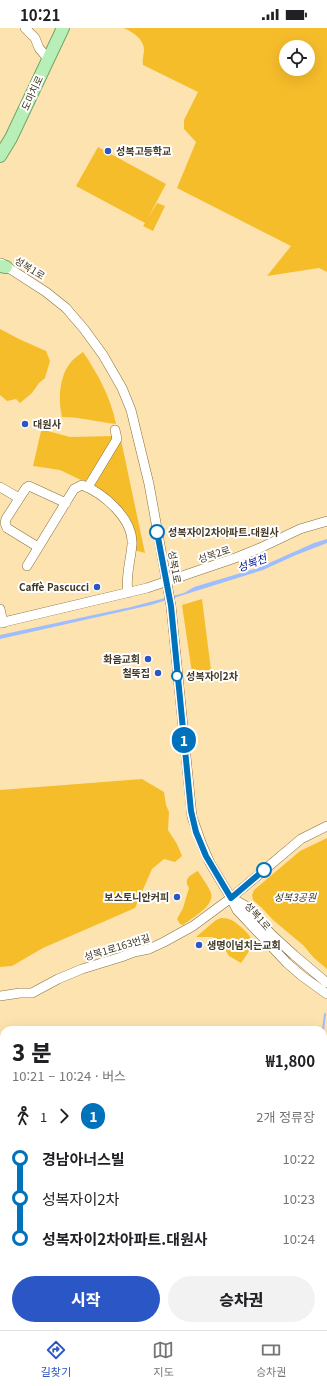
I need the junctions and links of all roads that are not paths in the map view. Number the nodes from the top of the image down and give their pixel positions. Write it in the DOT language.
graph roads {
  1 [pos="25,28"];
  2 [pos="63,28"];
  3 [pos="48,59"];
  4 [pos="0,155"];
  5 [pos="2,265"];
  6 [pos="115,430"];
  7 [pos="0,487"];
  8 [pos="88,487"];
  9 [pos="19,498"];
  10 [pos="66,503"];
  11 [pos="327,521"];
  12 [pos="38,547"];
  13 [pos="27,566"];
  14 [pos="167,586"];
  15 [pos="128,593"];
  16 [pos="0,609"];
  17 [pos="2,623"];
  18 [pos="327,826"];
  19 [pos="231,898"];
  20 [pos="327,982"];
  21 [pos="327,994"];
  22 [pos="0,996"];
  1 -- 3 [label="street"];
  2 -- 3 [label="main road, 도마치로"];
  3 -- 4 [label="main road, 도마치로"];
  5 -- 14 [label="street, 성복1로"];
  6 -- 8 [label="street"];
  7 -- 9 [label="street"];
  8 -- 10 [label="street"];
  8 -- 15 [label="street"];
  9 -- 10 [label="street"];
  9 -- 12 [label="street"];
  10 -- 12 [label="street"];
  11 -- 14 [label="street, 성복2로"];
  12 -- 13 [label="street"];
  14 -- 15 [label="street, 성복2로"];
  14 -- 19 [label="street, 성복1로"];
  15 -- 17 [label="street, 성복2로"];
  16 -- 17 [label="street, 성복2로"];
  18 -- 19 [label="street, 성복1로163번길"];
  19 -- 20 [label="street, 성복1로"];
  19 -- 21 [label="street, 성복1로"];
  19 -- 22 [label="street, 성복1로163번길"];
}
